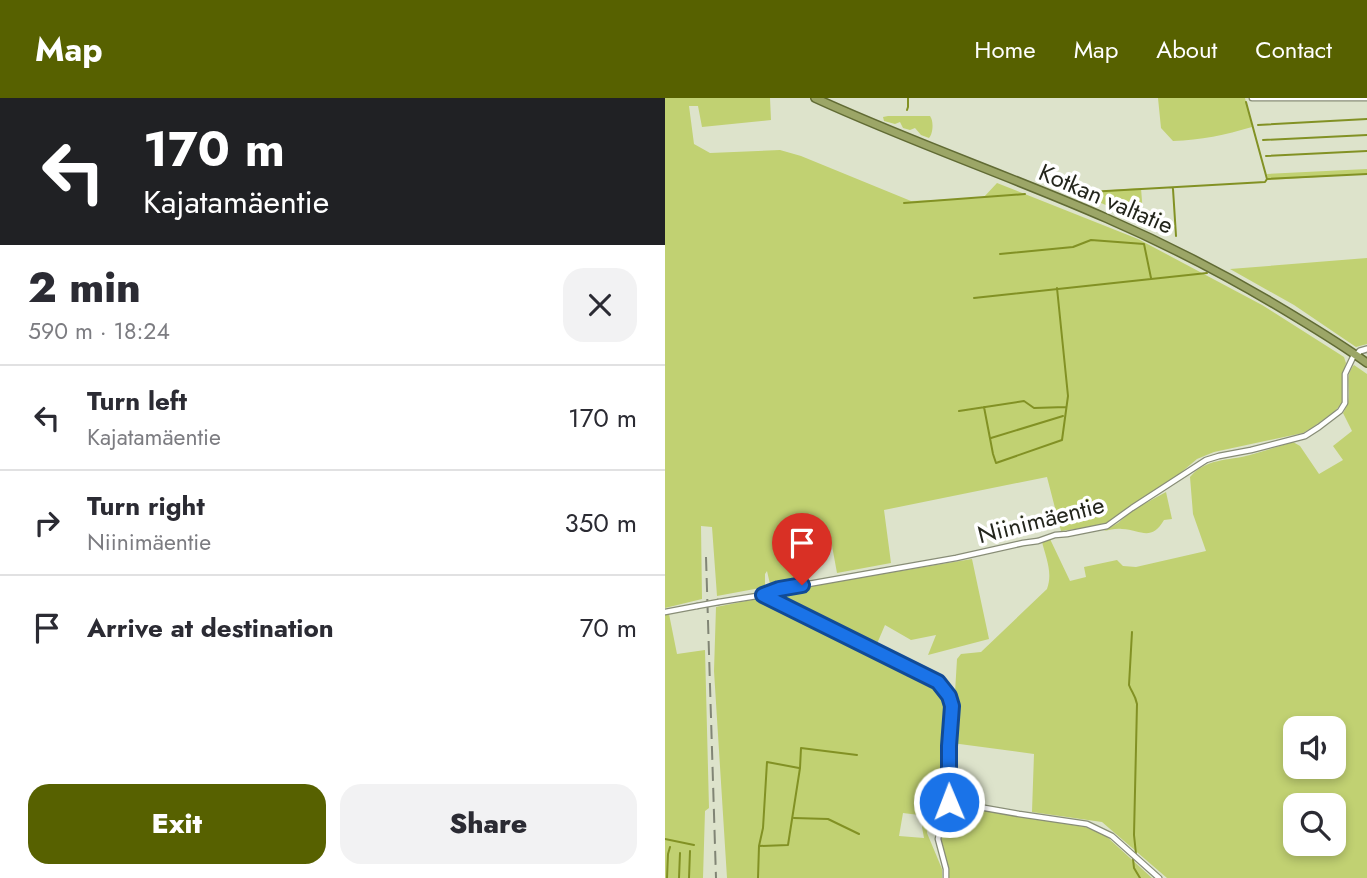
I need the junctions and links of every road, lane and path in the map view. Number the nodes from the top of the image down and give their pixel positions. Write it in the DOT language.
graph roads {
  1 [pos="815,98"];
  2 [pos="1252,98"];
  3 [pos="1367,99"];
  4 [pos="1367,349"];
  5 [pos="1356,355"];
  6 [pos="1367,363"];
  7 [pos="763,595"];
  8 [pos="665,612"];
  9 [pos="949,789"];
  10 [pos="962,804"];
  11 [pos="947,808"];
  12 [pos="946,878"];
  13 [pos="1159,878"];
  1 -- 5 [label="highway, Kotkan valtatie"];
  2 -- 3 [label="street"];
  4 -- 5 [label="street"];
  5 -- 6 [label="highway, Kotkan valtatie"];
  5 -- 7 [label="street, Niinimäentie"];
  7 -- 8 [label="street, Niinimäentie, bridge"];
  7 -- 9 [label="street"];
  9 -- 10 [label="street"];
  9 -- 11 [label="street"];
  10 -- 11 [label="street"];
  10 -- 13 [label="street"];
  11 -- 12 [label="street"];
}
